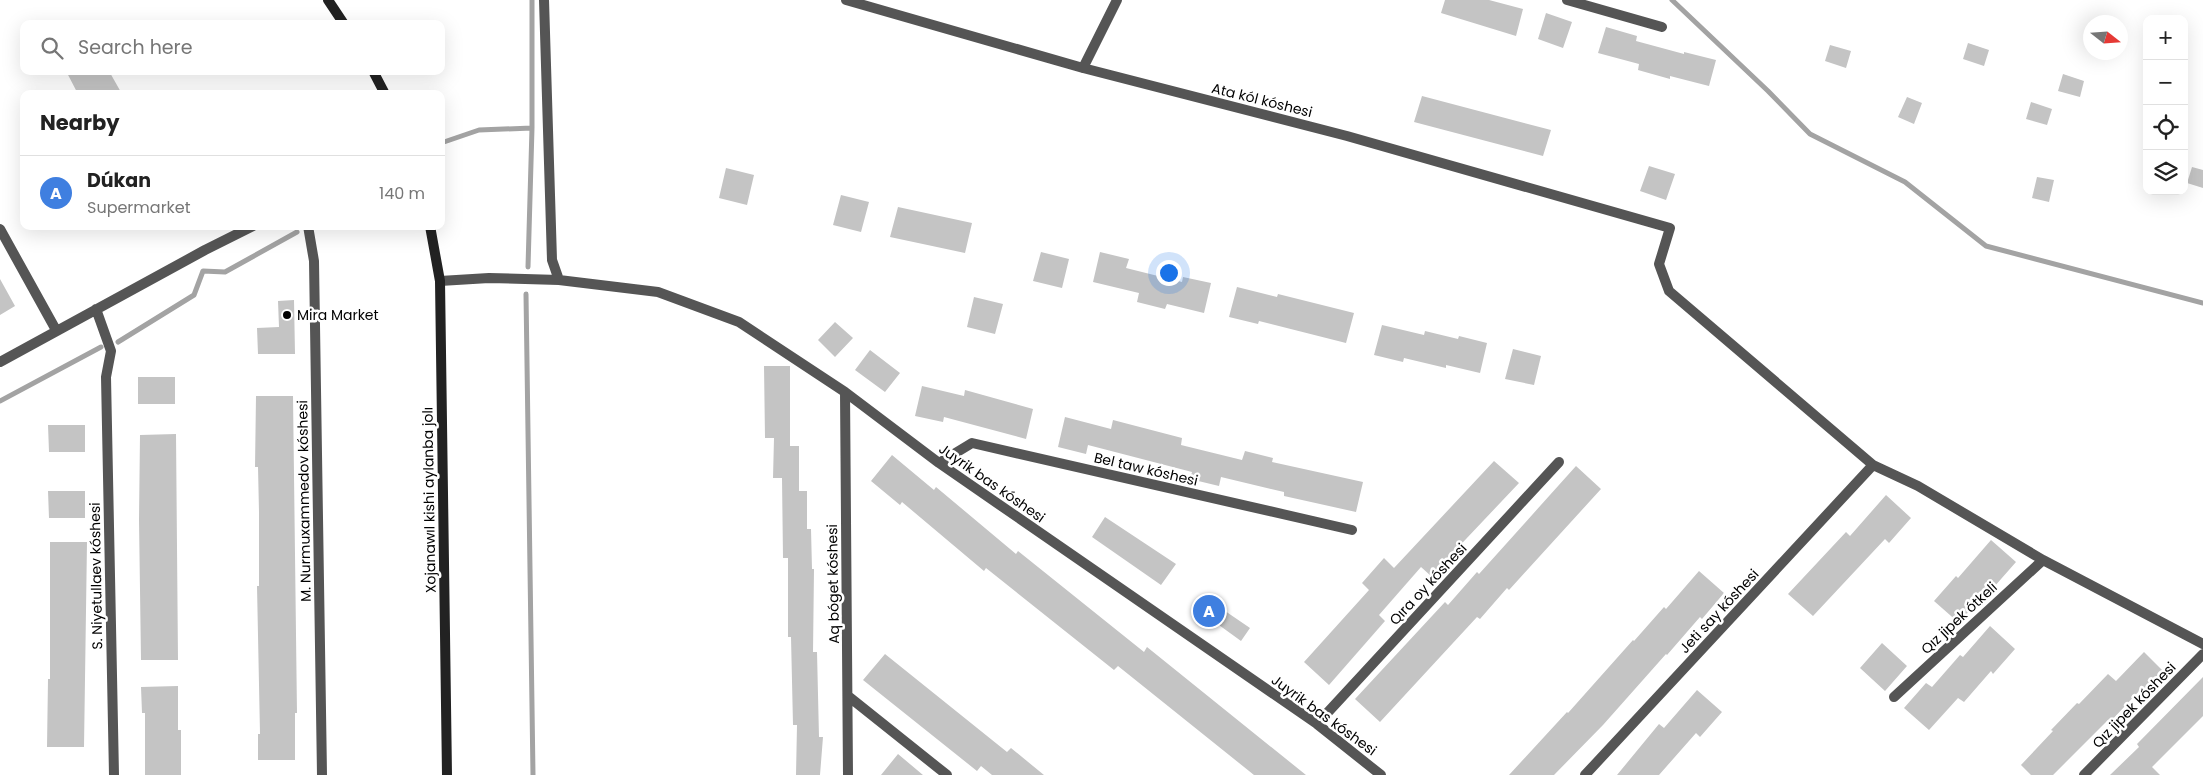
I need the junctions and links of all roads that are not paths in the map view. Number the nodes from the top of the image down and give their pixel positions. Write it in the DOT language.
graph roads {
  1 [pos="328,0"];
  2 [pos="544,0"];
  3 [pos="846,0"];
  4 [pos="1117,0"];
  5 [pos="1567,0"];
  6 [pos="341,20"];
  7 [pos="1662,27"];
  8 [pos="1083,68"];
  9 [pos="375,75"];
  10 [pos="383,90"];
  11 [pos="0,229"];
  12 [pos="245,230"];
  13 [pos="309,230"];
  14 [pos="431,230"];
  15 [pos="559,280"];
  16 [pos="440,281"];
  17 [pos="96,309"];
  18 [pos="56,330"];
  19 [pos="0,362"];
  20 [pos="845,392"];
  21 [pos="1559,462"];
  22 [pos="939,463"];
  23 [pos="1872,465"];
  24 [pos="1352,530"];
  25 [pos="2043,560"];
  26 [pos="2203,644"];
  27 [pos="2203,654"];
  28 [pos="848,696"];
  29 [pos="1894,697"];
  30 [pos="1317,724"];
  31 [pos="114,775"];
  32 [pos="322,775"];
  33 [pos="446,775"];
  34 [pos="848,775"];
  35 [pos="947,775"];
  36 [pos="1381,775"];
  37 [pos="1585,775"];
  38 [pos="2084,775"];
  1 -- 6 [label="main road"];
  2 -- 15 [label="street"];
  3 -- 8 [label="street, Ata kól kóshesi"];
  4 -- 8 [label="street"];
  5 -- 7 [label="street"];
  8 -- 23 [label="street, Ata kól kóshesi"];
  9 -- 10 [label="main road"];
  11 -- 18 [label="street"];
  12 -- 17 [label="street"];
  13 -- 32 [label="street, M. Nurmuxammedov kóshesi"];
  14 -- 16 [label="main road, Xojanawıl kishi aylanba jolı"];
  15 -- 16 [label="street, Juyrik bas kóshesi"];
  15 -- 20 [label="street, Juyrik bas kóshesi"];
  16 -- 33 [label="main road, Xojanawıl kishi aylanba jolı"];
  17 -- 18 [label="street"];
  17 -- 31 [label="street, S. Niyetullaev kóshesi"];
  18 -- 19 [label="street"];
  20 -- 22 [label="street, Juyrik bas kóshesi"];
  20 -- 28 [label="street, Aq bóget kóshesi"];
  21 -- 30 [label="street, Qıra oy kóshesi"];
  22 -- 24 [label="street, Bel taw kóshesi"];
  22 -- 30 [label="street, Juyrik bas kóshesi"];
  23 -- 25 [label="street"];
  23 -- 37 [label="street, Jeti say kóshesi"];
  25 -- 26 [label="street"];
  25 -- 29 [label="street, Qız jipek ótkeli"];
  27 -- 38 [label="street, Qız jipek kóshesi"];
  28 -- 34 [label="street, Aq bóget kóshesi"];
  28 -- 35 [label="street"];
  30 -- 36 [label="street, Juyrik bas kóshesi"];
}
